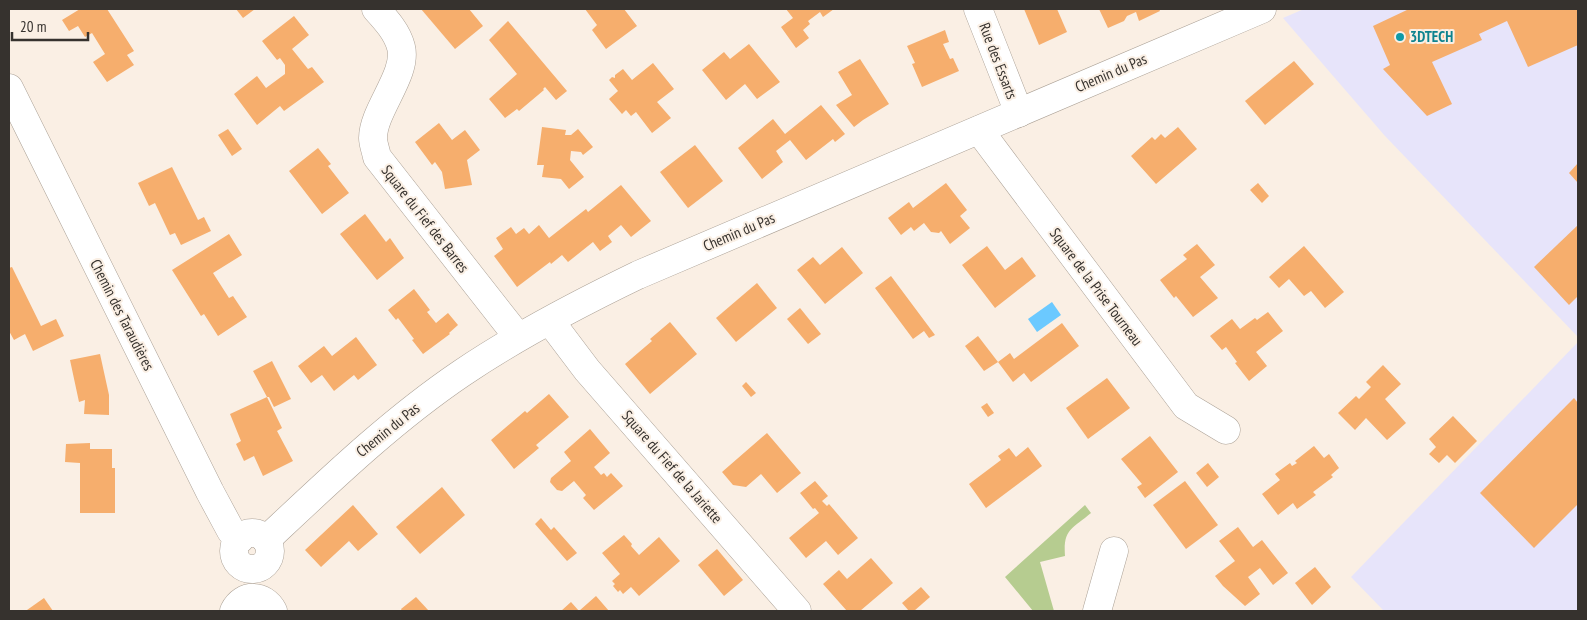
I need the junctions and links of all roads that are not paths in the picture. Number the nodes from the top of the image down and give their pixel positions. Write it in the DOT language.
graph roads {
  1 [pos="376,9"];
  2 [pos="978,9"];
  3 [pos="1262,9"];
  4 [pos="9,88"];
  5 [pos="1019,113"];
  6 [pos="979,130"];
  7 [pos="550,321"];
  8 [pos="516,338"];
  9 [pos="1226,430"];
  10 [pos="1114,551"];
  11 [pos="254,552"];
  12 [pos="255,607"];
  13 [pos="797,611"];
  14 [pos="1097,611"];
  1 -- 8 [label="street, Square du Fief des Barres"];
  2 -- 5 [label="street, Rue des Essarts"];
  3 -- 5 [label="street, Chemin du Pas"];
  4 -- 11 [label="street, Chemin des Taraudières"];
  5 -- 6 [label="street, Chemin du Pas"];
  6 -- 7 [label="street, Chemin du Pas"];
  6 -- 9 [label="street, Square de la Prise Tourneau"];
  7 -- 8 [label="street, Chemin du Pas"];
  7 -- 13 [label="street, Square du Fief de la Jariette"];
  8 -- 11 [label="street, Chemin du Pas"];
  10 -- 14 [label="street"];
  11 -- 12 [label="street, Chemin des Taraudières"];
}
